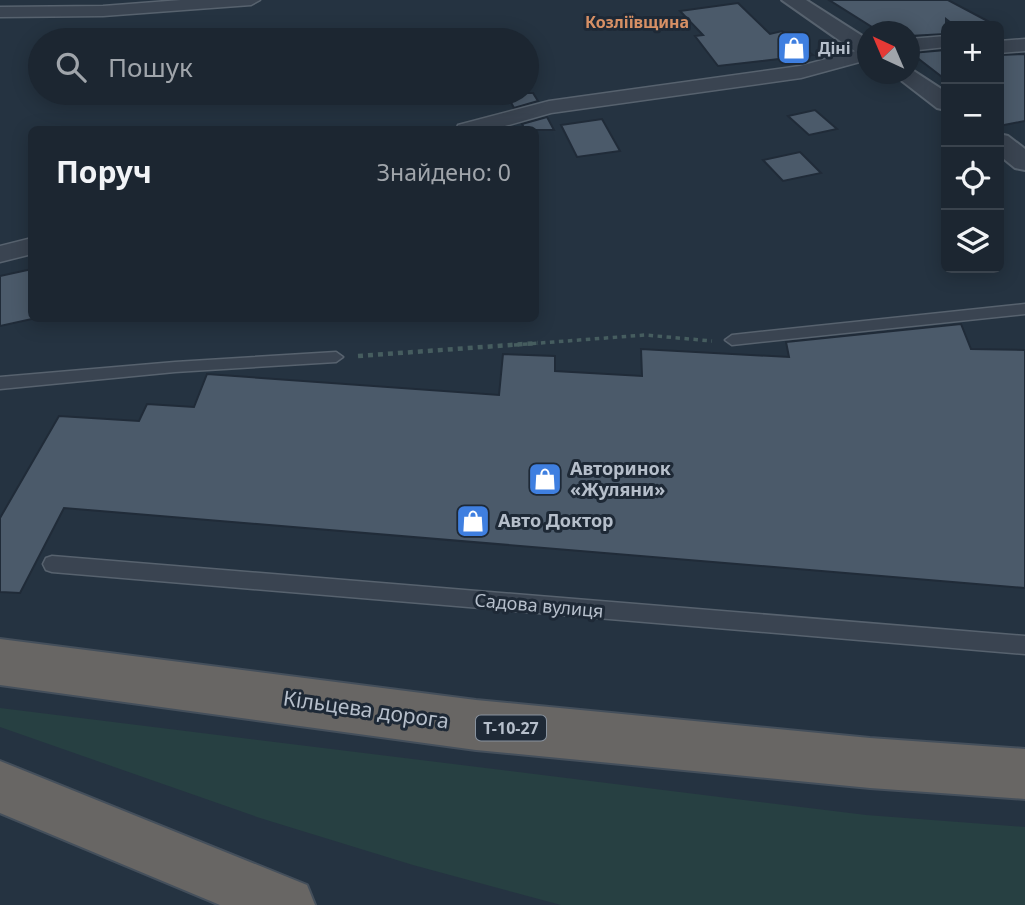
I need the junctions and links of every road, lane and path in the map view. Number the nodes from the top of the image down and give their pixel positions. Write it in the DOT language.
graph roads {
  1 [pos="251,0"];
  2 [pos="792,0"];
  3 [pos="0,12"];
  4 [pos="941,42"];
  5 [pos="920,44"];
  6 [pos="857,45"];
  7 [pos="1025,45"];
  8 [pos="1004,47"];
  9 [pos="857,55"];
  10 [pos="919,84"];
  11 [pos="941,99"];
  12 [pos="480,126"];
  13 [pos="1004,146"];
  14 [pos="1025,162"];
  15 [pos="28,247"];
  16 [pos="0,254"];
  17 [pos="1025,310"];
  18 [pos="732,340"];
  19 [pos="336,357"];
  20 [pos="0,383"];
  21 [pos="52,564"];
  22 [pos="1025,645"];
  23 [pos="0,662"];
  24 [pos="1025,774"];
  25 [pos="0,788"];
  26 [pos="277,903"];
  1 -- 3 [label="street"];
  2 -- 6 [label="street"];
  4 -- 5 [label="street"];
  7 -- 8 [label="street"];
  9 -- 12 [label="street"];
  10 -- 11 [label="street"];
  13 -- 14 [label="street"];
  15 -- 16 [label="street"];
  17 -- 18 [label="lane"];
  18 -- 19 [label="path"];
  19 -- 20 [label="lane"];
  21 -- 22 [label="lane, Садова вулиця"];
  23 -- 24 [label="highway, Кільцева дорога / Т-10-27"];
  25 -- 26 [label="highway"];
}
